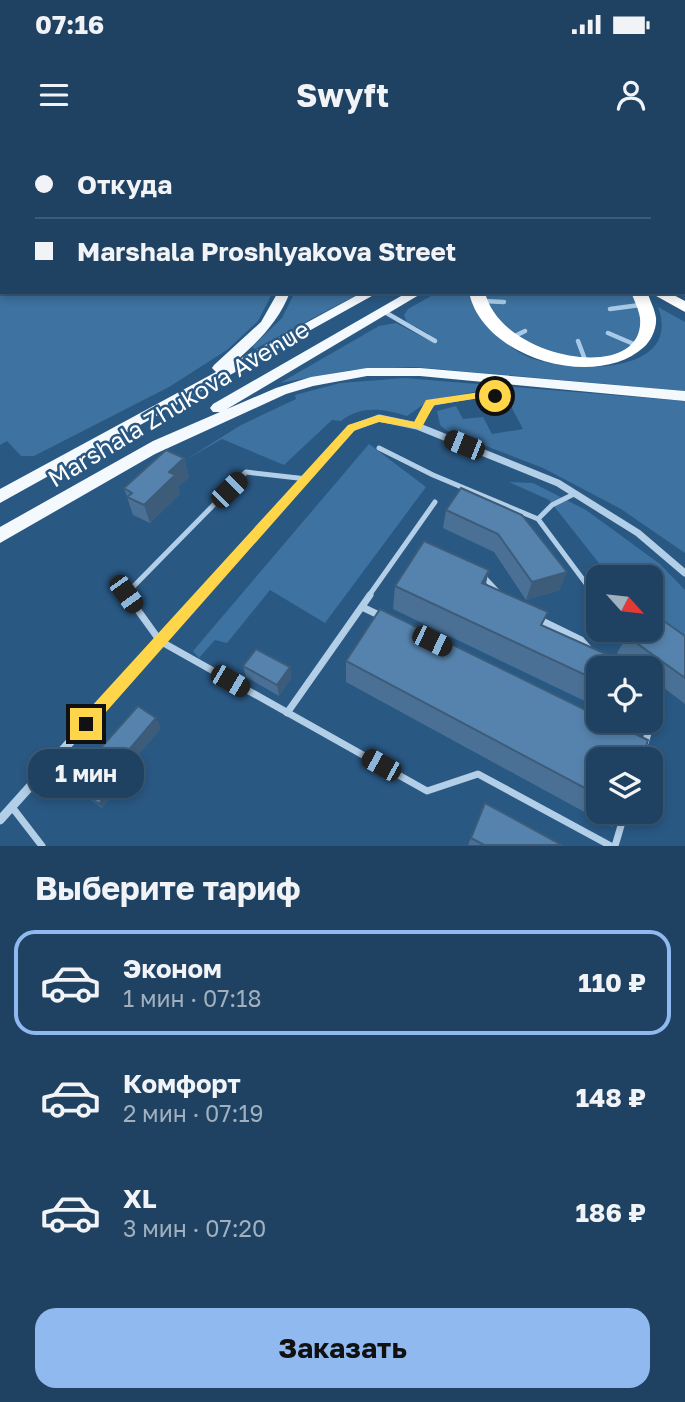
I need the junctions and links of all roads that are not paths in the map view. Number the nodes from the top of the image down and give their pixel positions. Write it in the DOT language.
graph roads {
  1 [pos="283,294"];
  2 [pos="369,294"];
  3 [pos="414,294"];
  4 [pos="477,294"];
  5 [pos="641,294"];
  6 [pos="660,294"];
  7 [pos="685,307"];
  8 [pos="383,311"];
  9 [pos="435,341"];
  10 [pos="685,396"];
  11 [pos="167,405"];
  12 [pos="504,409"];
  13 [pos="417,426"];
  14 [pos="379,448"];
  15 [pos="151,450"];
  16 [pos="307,478"];
  17 [pos="574,494"];
  18 [pos="0,497"];
  19 [pos="435,502"];
  20 [pos="538,519"];
  21 [pos="0,536"];
  22 [pos="410,537"];
  23 [pos="423,542"];
  24 [pos="480,572"];
  25 [pos="685,573"];
  26 [pos="586,584"];
  27 [pos="503,598"];
  28 [pos="362,607"];
  29 [pos="534,617"];
  30 [pos="386,618"];
  31 [pos="160,641"];
  32 [pos="594,656"];
  33 [pos="287,713"];
  34 [pos="648,733"];
  35 [pos="633,738"];
  36 [pos="12,807"];
  37 [pos="0,820"];
  38 [pos="621,824"];
  39 [pos="42,845"];
  40 [pos="613,845"];
  1 -- 11 [label="main road"];
  2 -- 11 [label="main road, Marshala Zhukova Avenue"];
  3 -- 8 [label="main road, Marshala Zhukova Avenue"];
  4 -- 5 [label="highway"];
  6 -- 7 [label="highway"];
  8 -- 9 [label="lane"];
  8 -- 15 [label="main road, Marshala Zhukova Avenue"];
  10 -- 15 [label="main road"];
  11 -- 18 [label="main road, Marshala Zhukova Avenue"];
  12 -- 13 [label="lane"];
  13 -- 16 [label="street"];
  13 -- 17 [label="street"];
  14 -- 20 [label="lane"];
  15 -- 21 [label="main road, Marshala Zhukova Avenue"];
  16 -- 31 [label="street"];
  16 -- 31 [label="lane"];
  17 -- 20 [label="lane"];
  17 -- 25 [label="street"];
  19 -- 22 [label="lane"];
  20 -- 26 [label="lane"];
  22 -- 23 [label="lane"];
  22 -- 28 [label="lane"];
  24 -- 27 [label="lane"];
  28 -- 30 [label="lane"];
  28 -- 33 [label="lane"];
  29 -- 32 [label="lane"];
  31 -- 33 [label="lane"];
  31 -- 36 [label="street"];
  33 -- 40 [label="lane"];
  34 -- 35 [label="lane"];
  36 -- 37 [label="street"];
  36 -- 39 [label="lane"];
  38 -- 40 [label="lane"];
}
